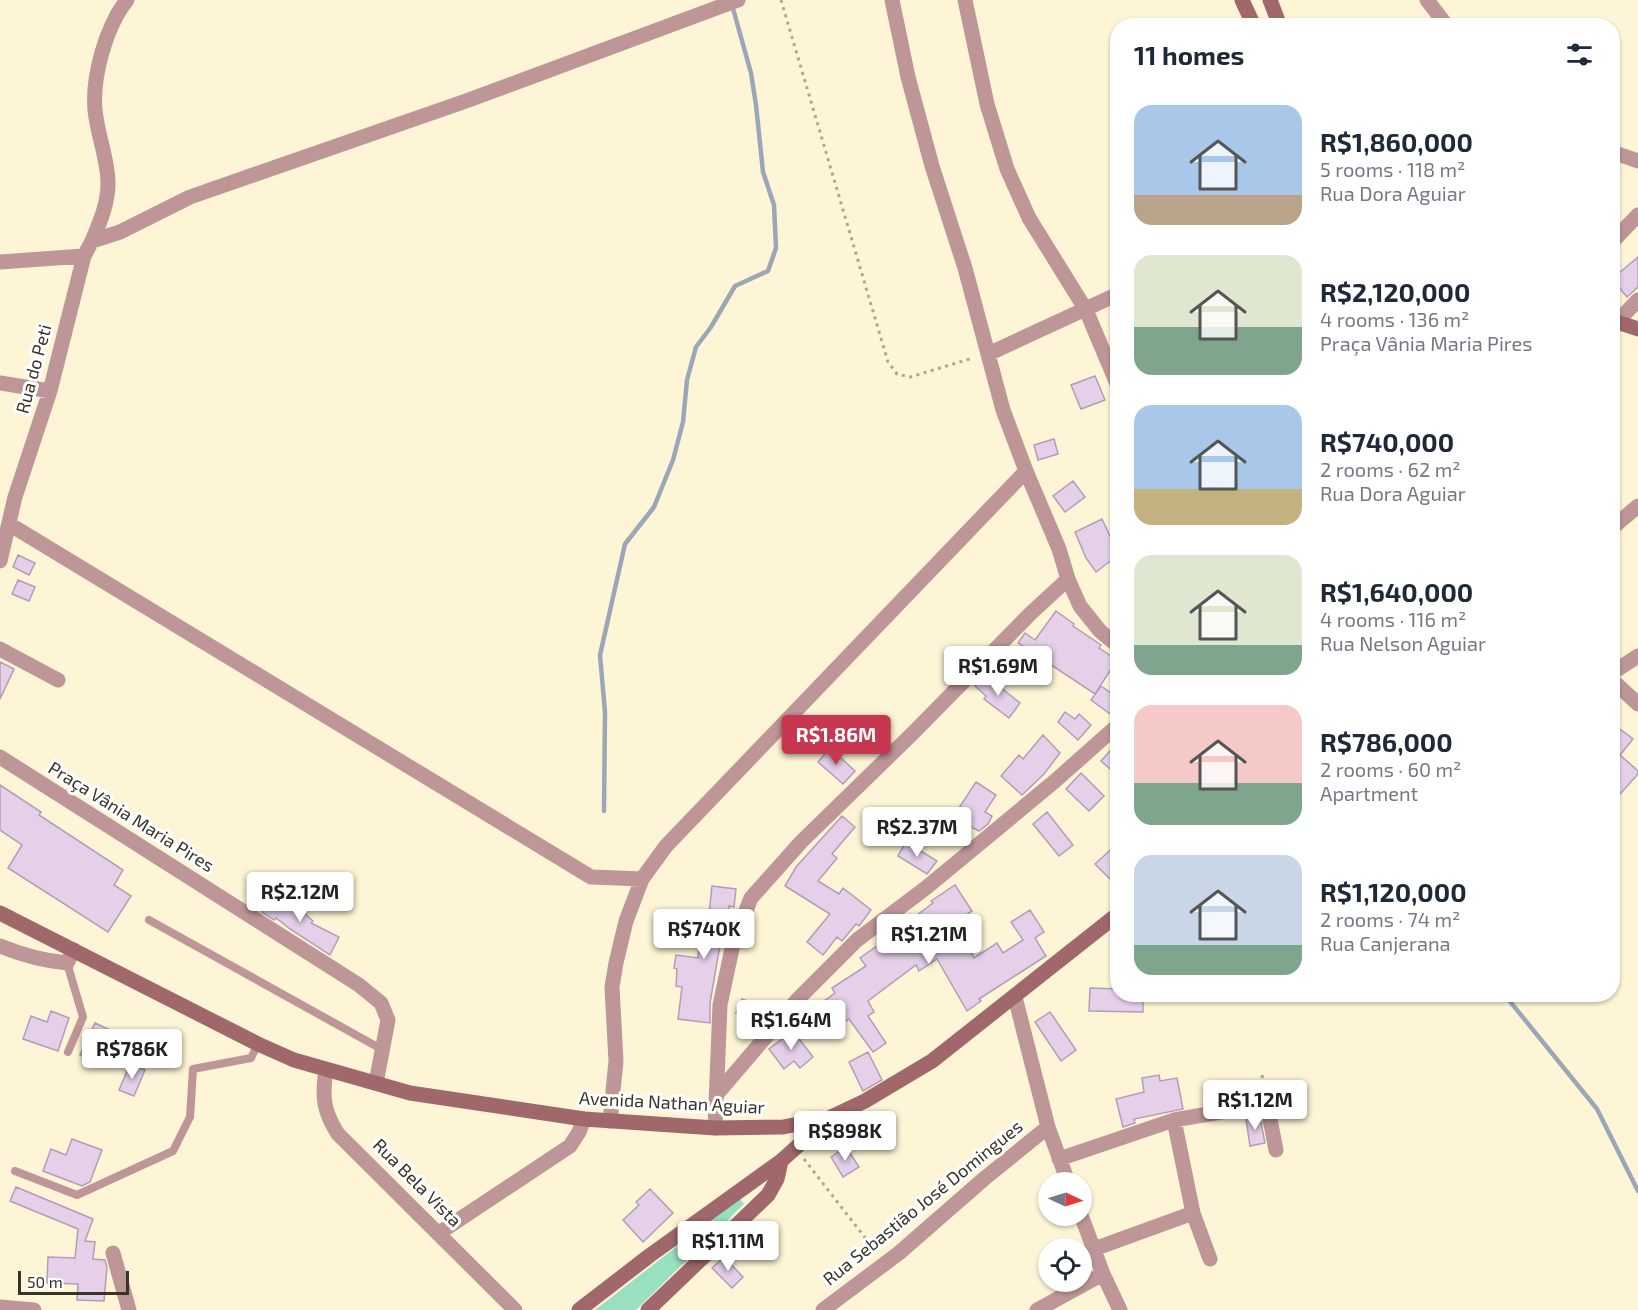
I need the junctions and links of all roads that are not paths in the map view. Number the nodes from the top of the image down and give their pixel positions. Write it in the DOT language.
graph roads {
  1 [pos="127,0"];
  2 [pos="738,0"];
  3 [pos="892,0"];
  4 [pos="965,0"];
  5 [pos="1242,0"];
  6 [pos="1270,0"];
  7 [pos="1427,0"];
  8 [pos="1250,18"];
  9 [pos="1277,18"];
  10 [pos="1441,18"];
  11 [pos="1620,155"];
  12 [pos="1638,161"];
  13 [pos="1638,215"];
  14 [pos="1620,234"];
  15 [pos="92,241"];
  16 [pos="84,256"];
  17 [pos="0,262"];
  18 [pos="1110,298"];
  19 [pos="1638,300"];
  20 [pos="1086,310"];
  21 [pos="1620,316"];
  22 [pos="1620,324"];
  23 [pos="1638,329"];
  24 [pos="988,354"];
  25 [pos="1110,367"];
  26 [pos="0,383"];
  27 [pos="50,391"];
  28 [pos="1026,471"];
  29 [pos="7,496"];
  30 [pos="1638,506"];
  31 [pos="1620,521"];
  32 [pos="9,524"];
  33 [pos="0,561"];
  34 [pos="1068,579"];
  35 [pos="1110,639"];
  36 [pos="0,649"];
  37 [pos="1638,656"];
  38 [pos="1620,668"];
  39 [pos="58,680"];
  40 [pos="1620,687"];
  41 [pos="1638,704"];
  42 [pos="1110,732"];
  43 [pos="0,757"];
  44 [pos="642,879"];
  45 [pos="0,913"];
  46 [pos="149,920"];
  47 [pos="1110,920"];
  48 [pos="0,946"];
  49 [pos="71,957"];
  50 [pos="1015,996"];
  51 [pos="258,1044"];
  52 [pos="383,1050"];
  53 [pos="68,1052"];
  54 [pos="326,1070"];
  55 [pos="376,1083"];
  56 [pos="717,1094"];
  57 [pos="829,1118"];
  58 [pos="584,1119"];
  59 [pos="1174,1120"];
  60 [pos="610,1121"];
  61 [pos="1048,1127"];
  62 [pos="715,1128"];
  63 [pos="1276,1150"];
  64 [pos="1059,1159"];
  65 [pos="781,1161"];
  66 [pos="15,1171"];
  67 [pos="1064,1172"];
  68 [pos="1193,1213"];
  69 [pos="1085,1226"];
  70 [pos="439,1233"];
  71 [pos="1094,1249"];
  72 [pos="113,1252"];
  73 [pos="1210,1259"];
  74 [pos="1103,1274"];
  75 [pos="0,1307"];
  76 [pos="34,1310"];
  77 [pos="129,1310"];
  78 [pos="515,1310"];
  79 [pos="579,1310"];
  80 [pos="648,1310"];
  81 [pos="823,1310"];
  82 [pos="1037,1310"];
  83 [pos="1120,1310"];
  1 -- 15 [label="street, Rua do Peti"];
  2 -- 15 [label="street"];
  3 -- 24 [label="street"];
  4 -- 20 [label="street"];
  5 -- 8 [label="main road"];
  6 -- 9 [label="main road"];
  7 -- 10 [label="street"];
  11 -- 12 [label="street"];
  13 -- 14 [label="street"];
  15 -- 16 [label="street, Rua do Peti"];
  16 -- 17 [label="street"];
  16 -- 27 [label="street, Rua do Peti"];
  18 -- 20 [label="street"];
  19 -- 21 [label="street"];
  20 -- 24 [label="street"];
  20 -- 25 [label="street"];
  22 -- 23 [label="main road"];
  24 -- 28 [label="street"];
  26 -- 27 [label="street"];
  27 -- 29 [label="street, Rua do Peti"];
  28 -- 34 [label="street"];
  28 -- 44 [label="street"];
  29 -- 32 [label="street, Rua do Peti"];
  30 -- 31 [label="street"];
  32 -- 33 [label="street, Rua do Peti"];
  32 -- 44 [label="street"];
  34 -- 35 [label="street"];
  34 -- 56 [label="street"];
  36 -- 39 [label="street"];
  37 -- 38 [label="street"];
  40 -- 41 [label="street"];
  42 -- 56 [label="street"];
  43 -- 52 [label="street, Praça Vânia Maria Pires"];
  44 -- 60 [label="street"];
  45 -- 49 [label="main road, Avenida Nathan Aguiar"];
  46 -- 52 [label="lane"];
  47 -- 50 [label="main road, Avenida Nathan Aguiar"];
  48 -- 49 [label="street"];
  49 -- 51 [label="main road, Avenida Nathan Aguiar"];
  49 -- 53 [label="lane"];
  50 -- 57 [label="main road, Avenida Nathan Aguiar"];
  50 -- 61 [label="street"];
  51 -- 54 [label="main road, Avenida Nathan Aguiar"];
  51 -- 66 [label="lane"];
  52 -- 55 [label="street, Praça Vânia Maria Pires"];
  54 -- 55 [label="main road, Avenida Nathan Aguiar"];
  54 -- 70 [label="street, Rua Bela Vista"];
  55 -- 58 [label="main road, Avenida Nathan Aguiar"];
  56 -- 62 [label="street"];
  57 -- 62 [label="main road, Avenida Nathan Aguiar"];
  57 -- 65 [label="main road"];
  58 -- 60 [label="main road, Avenida Nathan Aguiar"];
  58 -- 70 [label="street"];
  59 -- 63 [label="street"];
  59 -- 64 [label="street"];
  59 -- 68 [label="street"];
  60 -- 62 [label="main road, Avenida Nathan Aguiar"];
  61 -- 64 [label="street"];
  61 -- 81 [label="street, Rua Sebastião José Domingues"];
  64 -- 67 [label="street"];
  65 -- 79 [label="main road"];
  65 -- 80 [label="main road"];
  68 -- 71 [label="street"];
  68 -- 73 [label="street"];
  69 -- 71 [label="street"];
  70 -- 78 [label="street, Rua Bela Vista"];
  71 -- 74 [label="street"];
  72 -- 77 [label="street"];
  74 -- 82 [label="street"];
  74 -- 83 [label="street"];
  75 -- 76 [label="street"];
}
